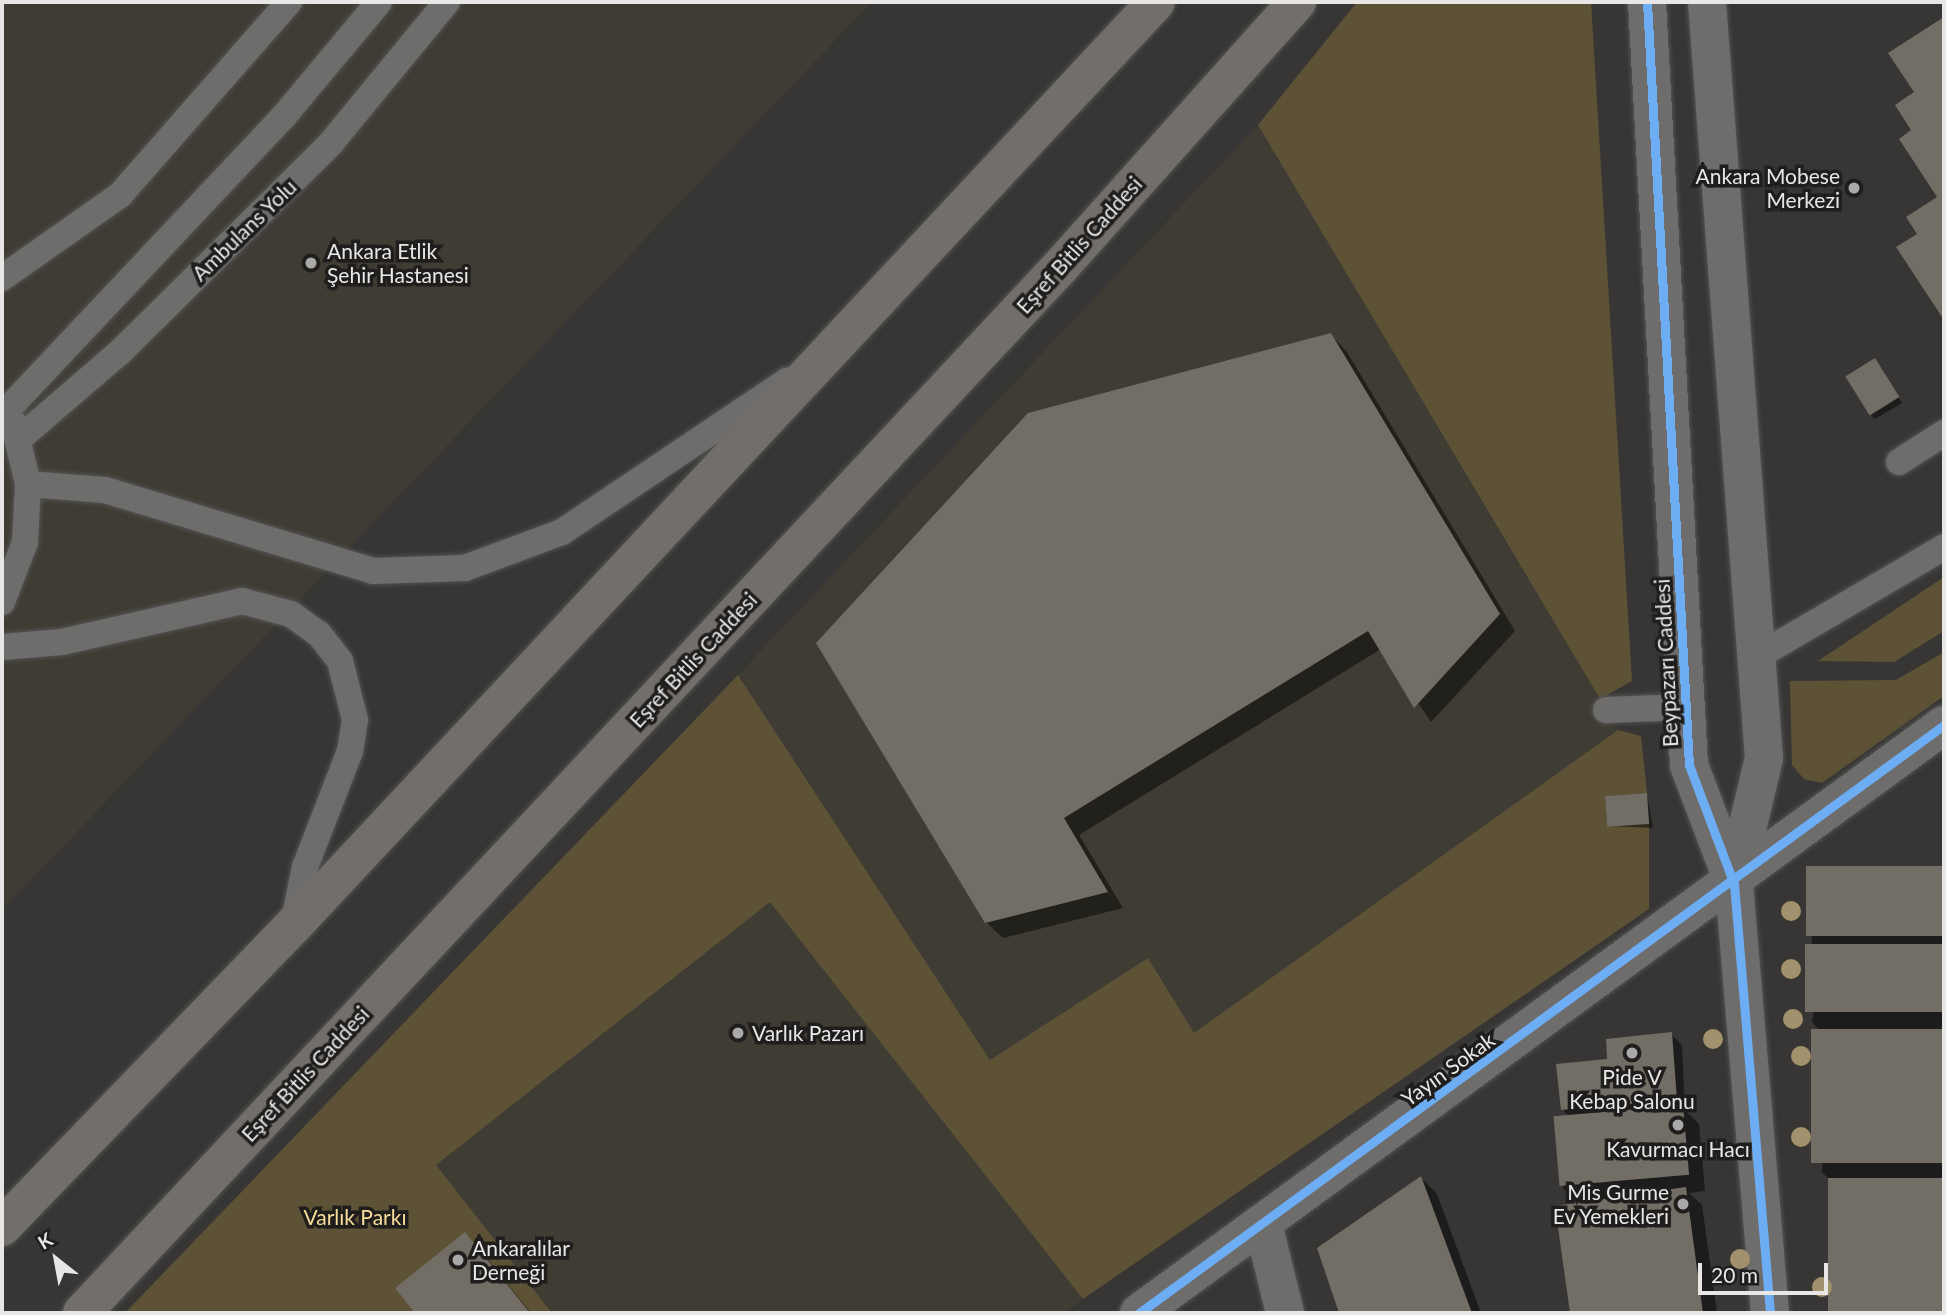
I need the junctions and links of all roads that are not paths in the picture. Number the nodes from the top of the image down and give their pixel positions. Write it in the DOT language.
graph roads {
  1 [pos="289,2"];
  2 [pos="379,2"];
  3 [pos="447,2"];
  4 [pos="1156,2"];
  5 [pos="1297,2"];
  6 [pos="1647,2"];
  7 [pos="1707,2"];
  8 [pos="2,278"];
  9 [pos="815,362"];
  10 [pos="5,403"];
  11 [pos="1944,433"];
  12 [pos="20,438"];
  13 [pos="1899,462"];
  14 [pos="29,484"];
  15 [pos="1944,547"];
  16 [pos="2,602"];
  17 [pos="2,647"];
  18 [pos="1755,658"];
  19 [pos="1686,707"];
  20 [pos="1606,710"];
  21 [pos="1944,726"];
  22 [pos="1734,884"];
  23 [pos="293,926"];
  24 [pos="1263,1224"];
  25 [pos="2,1227"];
  26 [pos="82,1313"];
  27 [pos="1139,1313"];
  28 [pos="1285,1313"];
  29 [pos="1770,1313"];
  1 -- 8 [label="lane"];
  2 -- 10 [label="lane"];
  3 -- 12 [label="lane, Ambulans Yolu"];
  4 -- 9 [label="main road"];
  5 -- 26 [label="main road, Eşref Bitlis Caddesi"];
  6 -- 19 [label="street, Beypazarı Caddesi"];
  7 -- 18 [label="street, Beypazarı Caddesi"];
  9 -- 14 [label="lane"];
  9 -- 23 [label="main road"];
  10 -- 12 [label="lane"];
  11 -- 13 [label="lane"];
  12 -- 14 [label="lane"];
  14 -- 16 [label="lane"];
  15 -- 18 [label="lane"];
  17 -- 23 [label="lane"];
  18 -- 22 [label="street, Beypazarı Caddesi"];
  19 -- 20 [label="lane"];
  19 -- 22 [label="street, Beypazarı Caddesi"];
  21 -- 22 [label="street, Yayın Sokak"];
  22 -- 24 [label="street, Yayın Sokak"];
  22 -- 29 [label="street, Beypazarı Caddesi"];
  23 -- 25 [label="main road"];
  24 -- 27 [label="street, Yayın Sokak"];
  24 -- 28 [label="street"];
}
